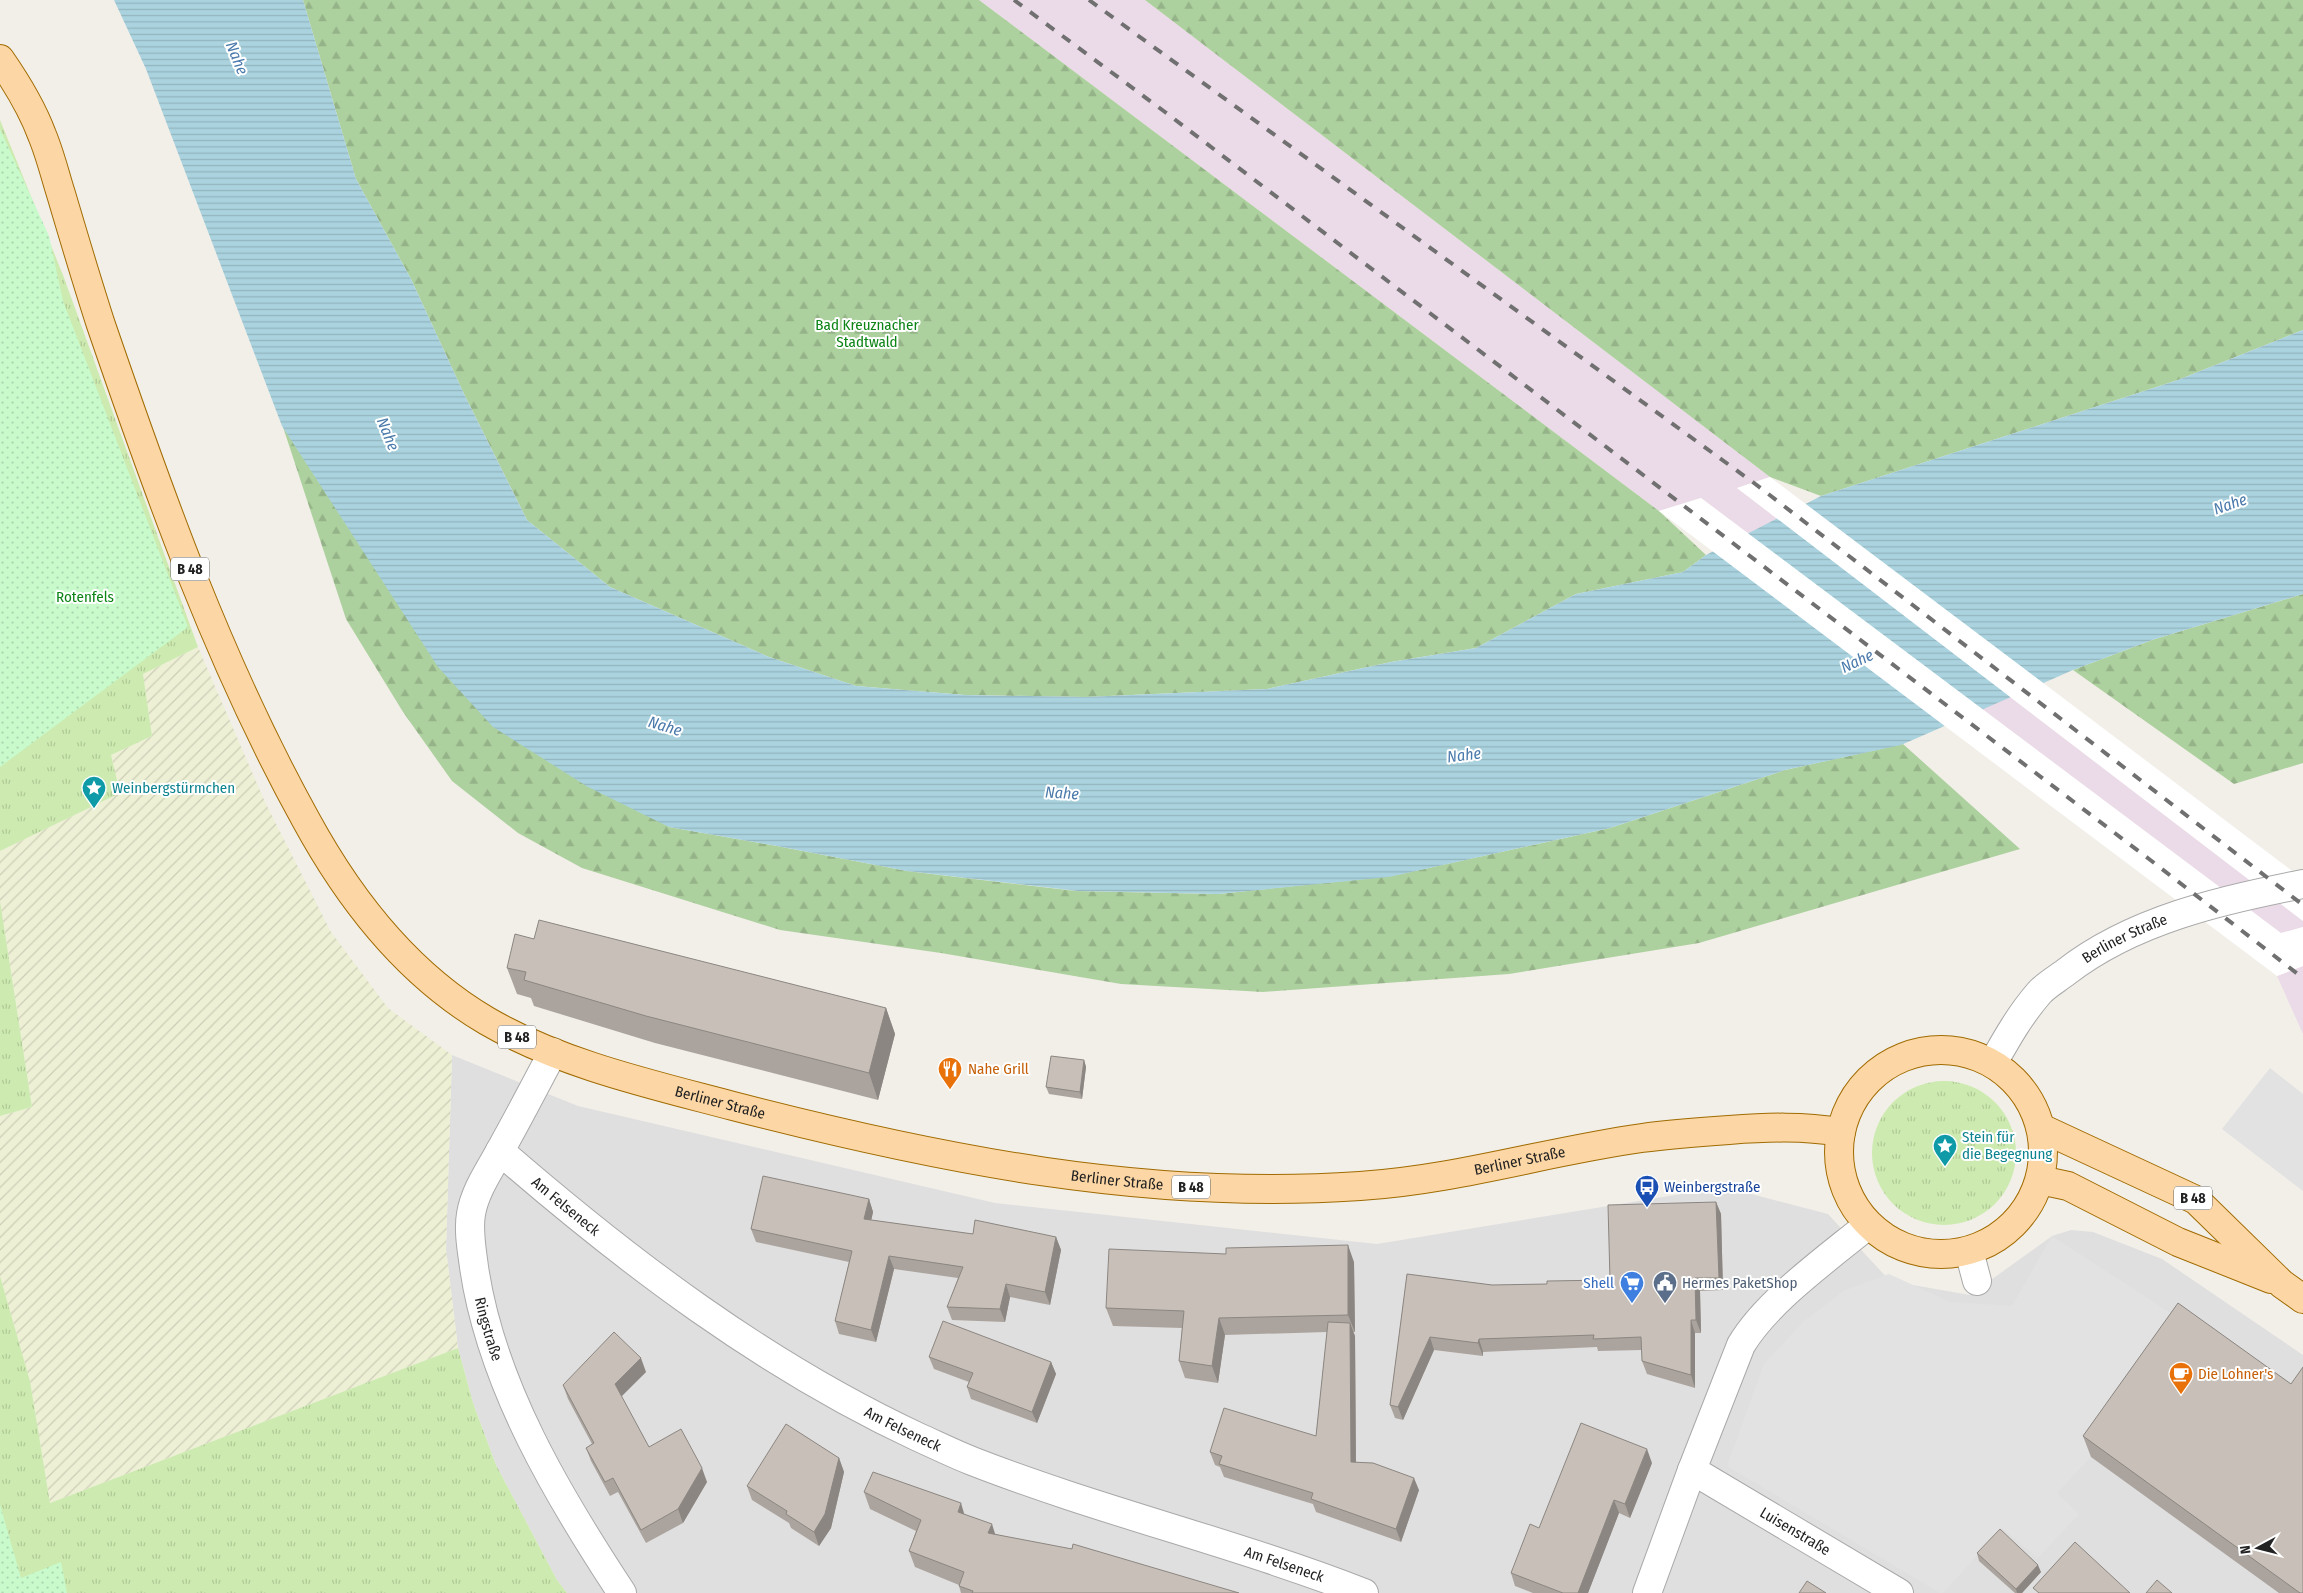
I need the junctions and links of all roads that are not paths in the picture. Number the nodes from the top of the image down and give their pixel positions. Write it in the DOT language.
graph roads {
  1 [pos="0,59"];
  2 [pos="2303,884"];
  3 [pos="553,1052"];
  4 [pos="1993,1063"];
  5 [pos="2041,1128"];
  6 [pos="1841,1132"];
  7 [pos="500,1151"];
  8 [pos="2040,1180"];
  9 [pos="1868,1225"];
  10 [pos="1969,1252"];
  11 [pos="1977,1281"];
  12 [pos="2292,1291"];
  13 [pos="1692,1470"];
  14 [pos="622,1593"];
  15 [pos="1364,1593"];
  16 [pos="1648,1593"];
  17 [pos="1899,1593"];
  1 -- 3 [label="main road, B 48"];
  2 -- 4 [label="street, Berliner Straße"];
  3 -- 6 [label="main road, Berliner Straße / B 48"];
  3 -- 7 [label="street, Ringstraße"];
  4 -- 5 [label="main road"];
  4 -- 6 [label="main road"];
  5 -- 8 [label="main road"];
  5 -- 12 [label="main road, B 48"];
  6 -- 9 [label="main road"];
  7 -- 14 [label="street, Ringstraße"];
  7 -- 15 [label="street, Am Felseneck"];
  8 -- 10 [label="main road"];
  8 -- 12 [label="main road, B 48"];
  9 -- 10 [label="main road"];
  9 -- 13 [label="street"];
  10 -- 11 [label="street"];
  13 -- 16 [label="street"];
  13 -- 17 [label="street, Luisenstraße"];
}
